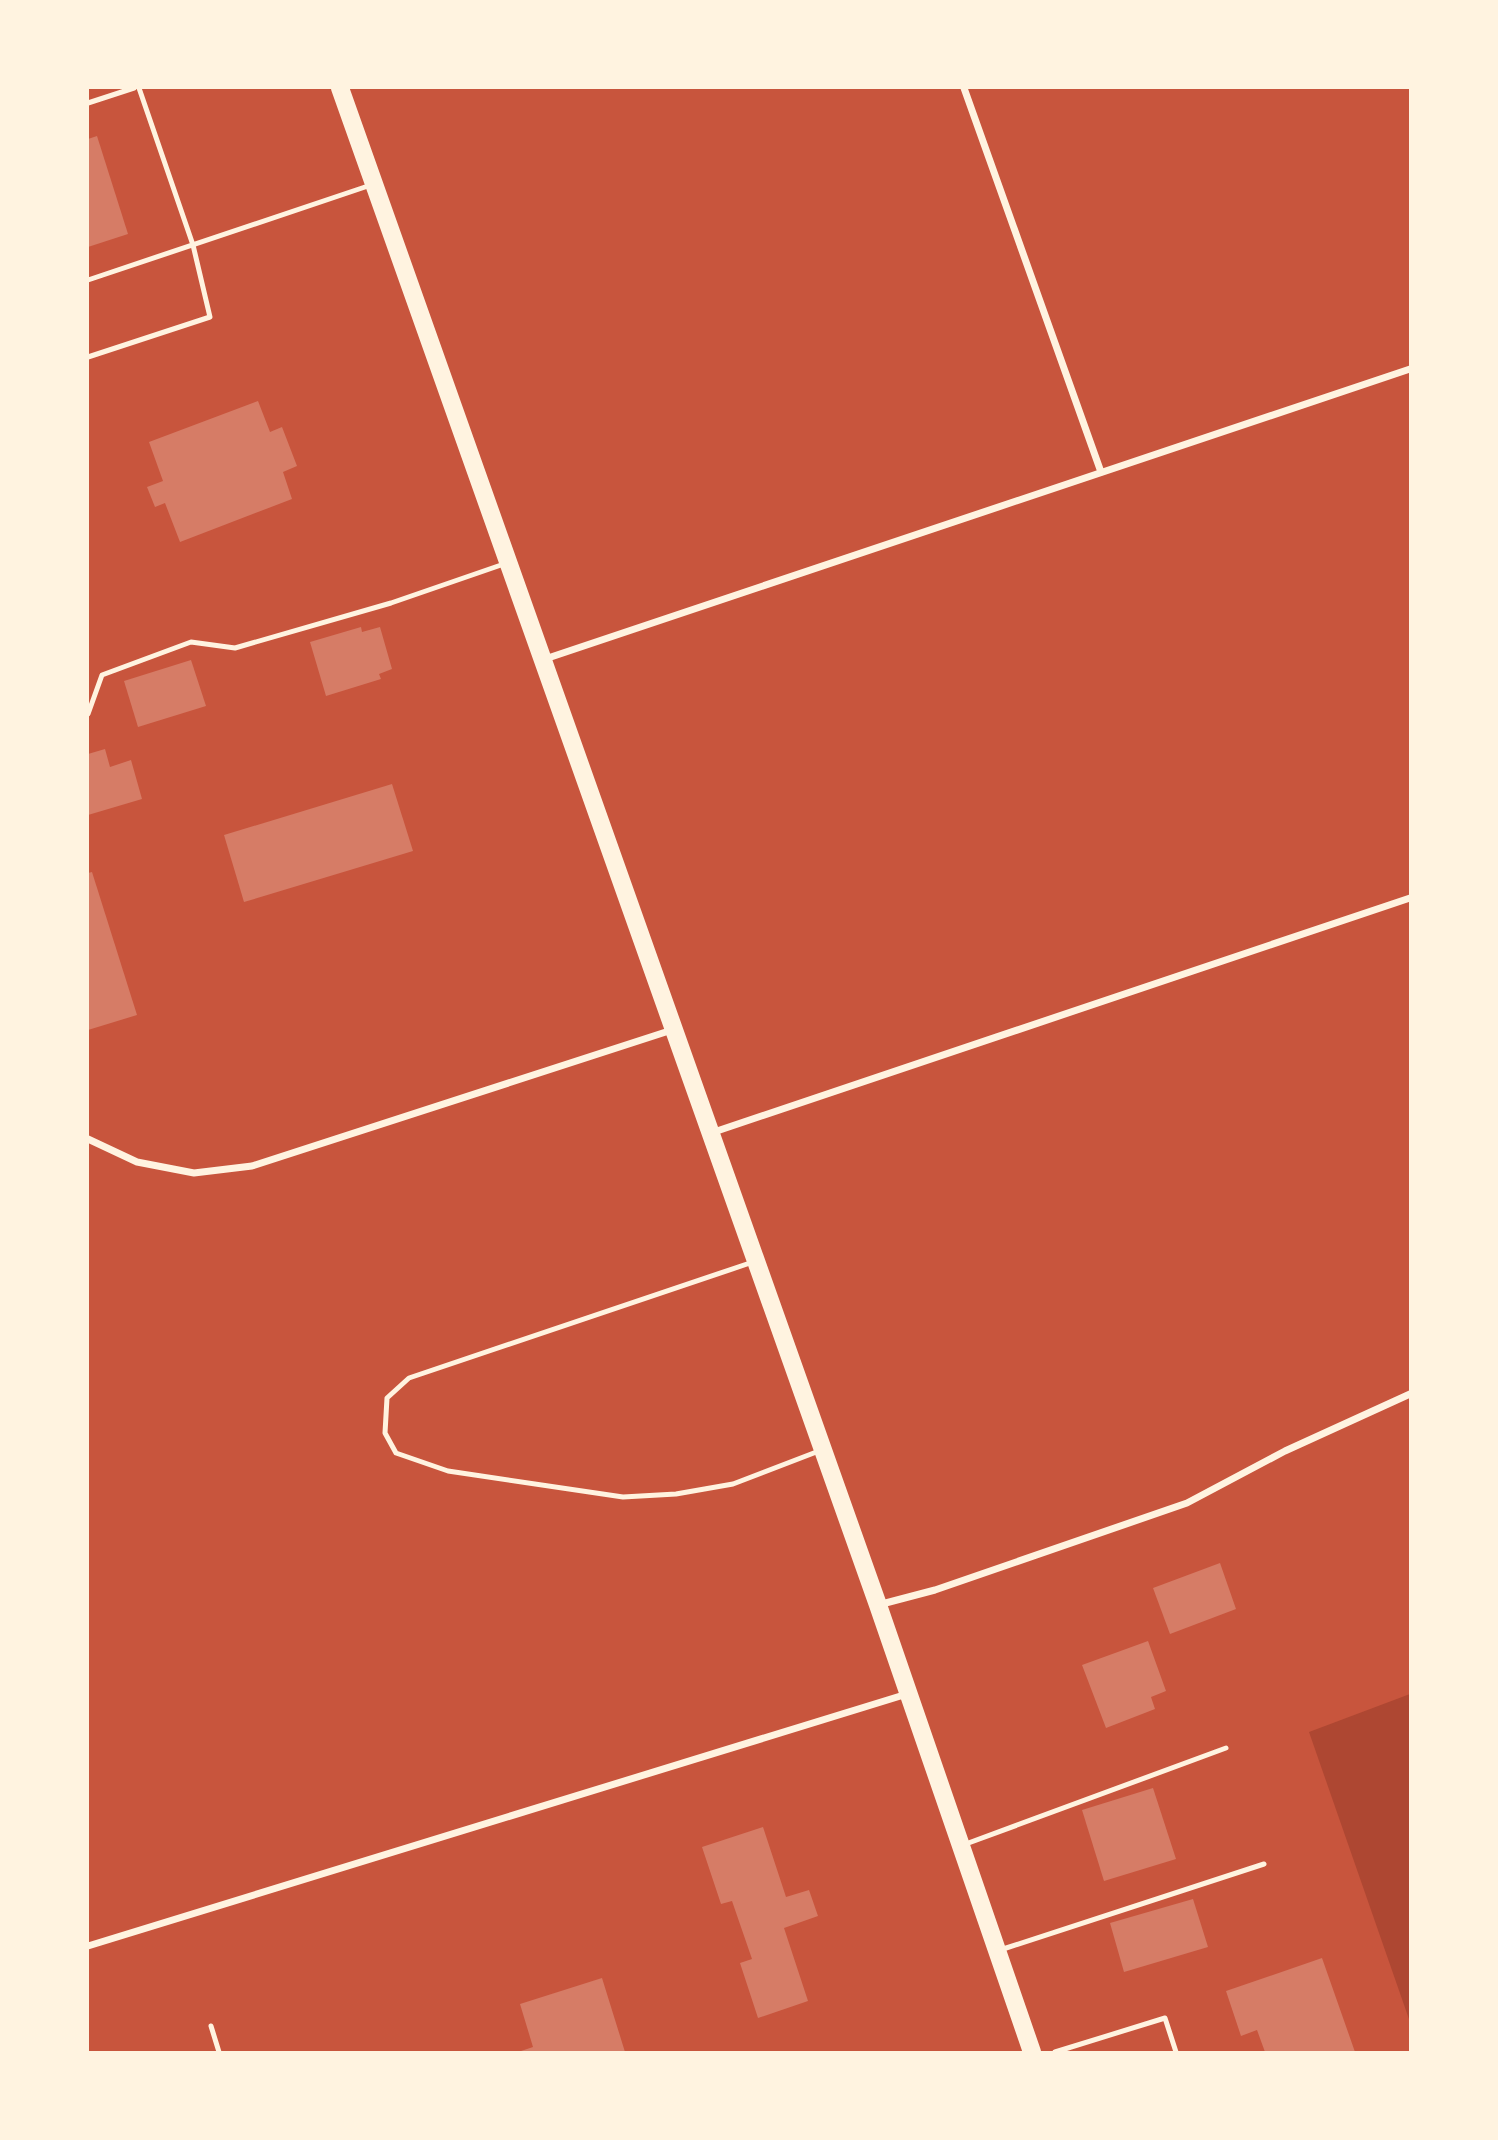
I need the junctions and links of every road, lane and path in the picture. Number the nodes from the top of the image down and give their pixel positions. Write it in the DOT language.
graph roads {
  1 [pos="134,88"];
  2 [pos="139,88"];
  3 [pos="340,88"];
  4 [pos="964,88"];
  5 [pos="88,103"];
  6 [pos="374,184"];
  7 [pos="193,246"];
  8 [pos="88,280"];
  9 [pos="88,357"];
  10 [pos="1410,369"];
  11 [pos="1101,472"];
  12 [pos="507,563"];
  13 [pos="543,660"];
  14 [pos="88,715"];
  15 [pos="1410,898"];
  16 [pos="673,1030"];
  17 [pos="710,1133"];
  18 [pos="88,1139"];
  19 [pos="755,1261"];
  20 [pos="1410,1394"];
  21 [pos="822,1450"];
  22 [pos="878,1605"];
  23 [pos="907,1694"];
  24 [pos="1226,1748"];
  25 [pos="960,1846"];
  26 [pos="1264,1864"];
  27 [pos="88,1946"];
  28 [pos="997,1951"];
  29 [pos="211,2026"];
  30 [pos="219,2053"];
  31 [pos="1032,2053"];
  32 [pos="1055,2053"];
  33 [pos="1176,2053"];
  1 -- 5 [label="lane"];
  2 -- 7 [label="lane"];
  3 -- 6 [label="main road"];
  4 -- 11 [label="street"];
  6 -- 7 [label="lane"];
  6 -- 12 [label="main road"];
  7 -- 8 [label="lane"];
  7 -- 9 [label="lane"];
  10 -- 11 [label="street"];
  11 -- 13 [label="street"];
  12 -- 13 [label="main road"];
  12 -- 14 [label="lane"];
  13 -- 16 [label="main road"];
  15 -- 17 [label="street"];
  16 -- 17 [label="main road"];
  16 -- 18 [label="street"];
  17 -- 19 [label="main road"];
  19 -- 21 [label="main road"];
  19 -- 21 [label="lane"];
  20 -- 22 [label="street"];
  21 -- 22 [label="main road"];
  22 -- 23 [label="main road"];
  23 -- 25 [label="main road"];
  23 -- 27 [label="street"];
  24 -- 25 [label="lane"];
  25 -- 28 [label="main road"];
  26 -- 28 [label="lane"];
  28 -- 31 [label="main road"];
  29 -- 30 [label="lane"];
  32 -- 33 [label="lane"];
}
